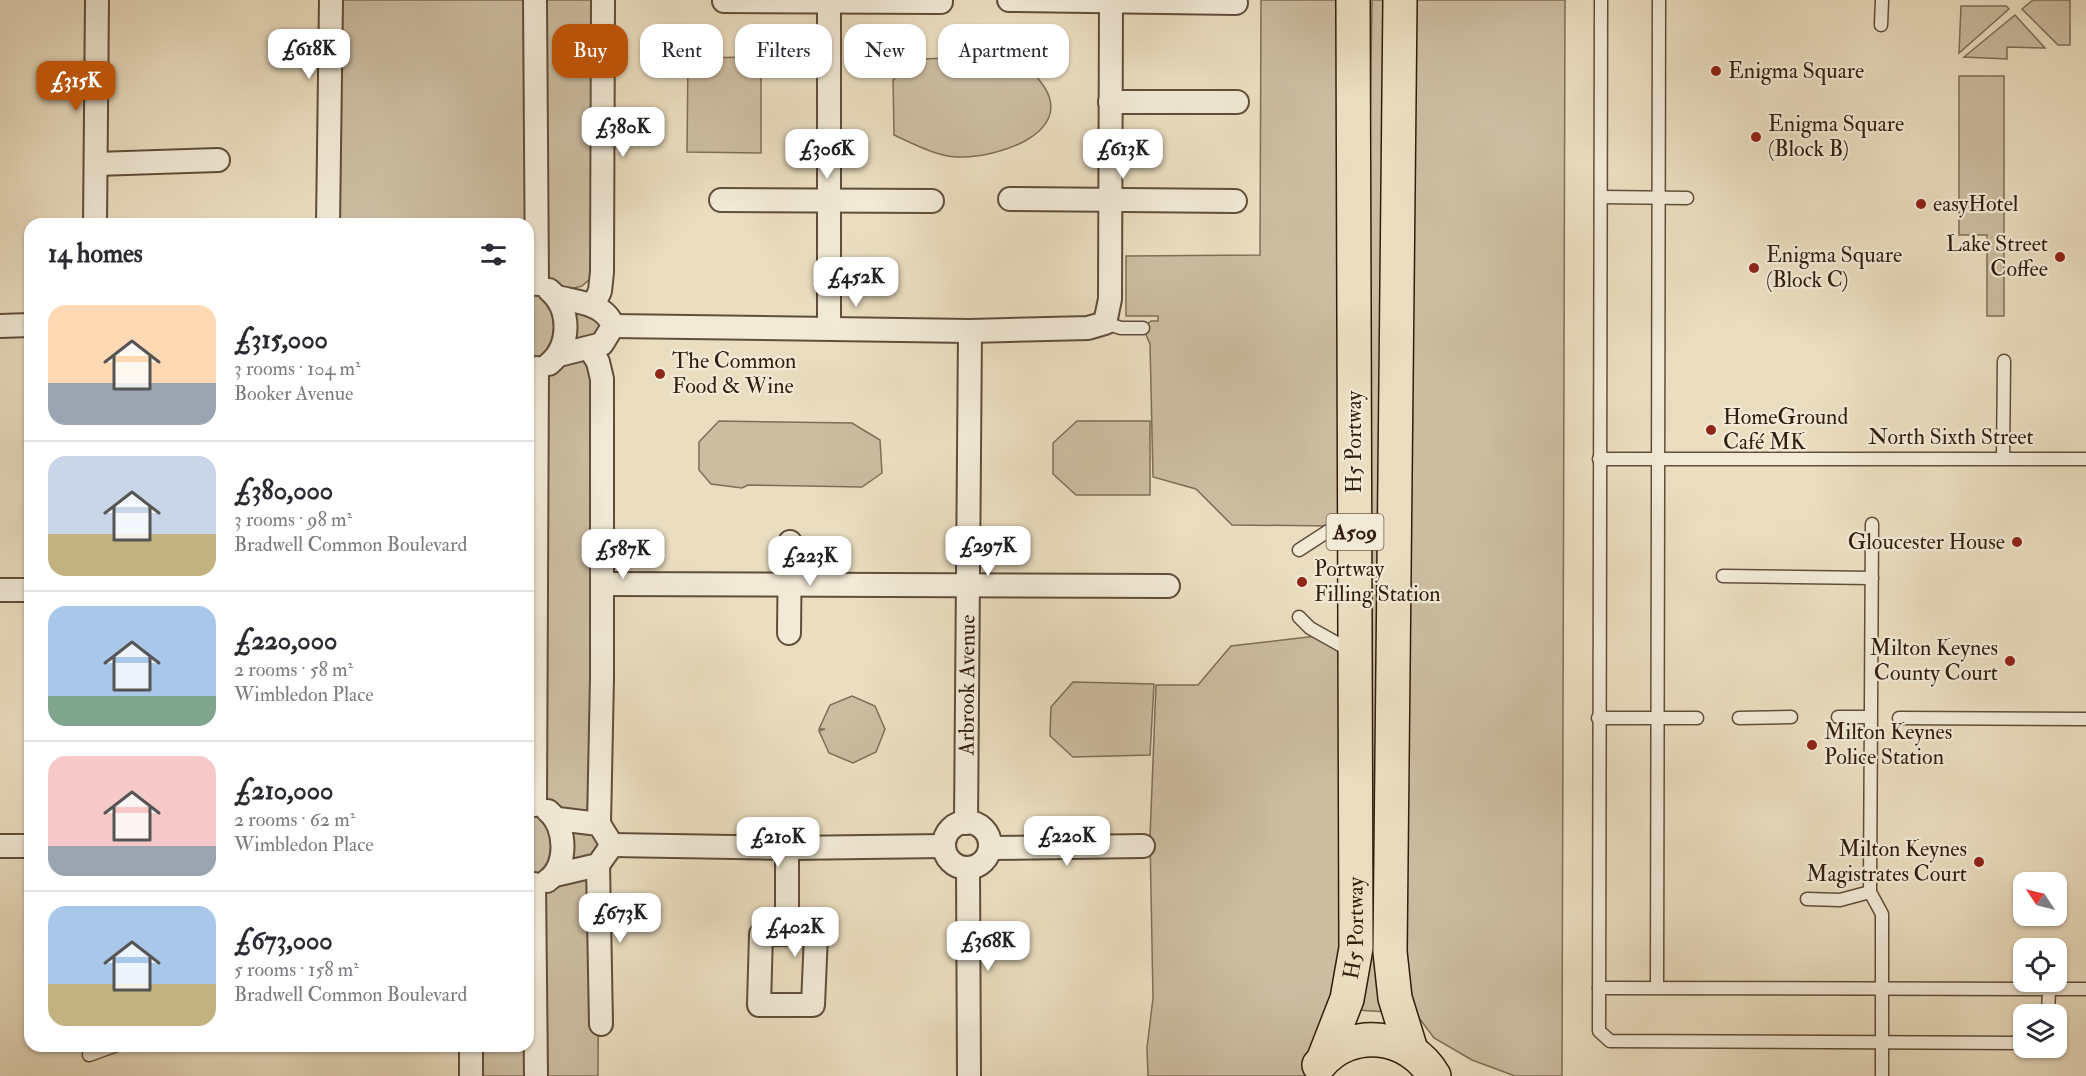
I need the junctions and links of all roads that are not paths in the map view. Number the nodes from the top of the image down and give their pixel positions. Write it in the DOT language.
graph roads {
  1 [pos="97,0"];
  2 [pos="331,0"];
  3 [pos="535,0"];
  4 [pos="603,0"];
  5 [pos="1009,0"];
  6 [pos="1353,0"];
  7 [pos="1400,0"];
  8 [pos="1600,0"];
  9 [pos="1659,0"];
  10 [pos="1881,0"];
  11 [pos="724,1"];
  12 [pos="829,1"];
  13 [pos="941,2"];
  14 [pos="1111,3"];
  15 [pos="1236,3"];
  16 [pos="1881,25"];
  17 [pos="1110,102"];
  18 [pos="1237,102"];
  19 [pos="218,160"];
  20 [pos="96,164"];
  21 [pos="1602,197"];
  22 [pos="1659,198"];
  23 [pos="1687,198"];
  24 [pos="1010,199"];
  25 [pos="721,200"];
  26 [pos="829,200"];
  27 [pos="1110,200"];
  28 [pos="932,201"];
  29 [pos="1235,201"];
  30 [pos="95,218"];
  31 [pos="328,218"];
  32 [pos="533,218"];
  33 [pos="534,287"];
  34 [pos="557,297"];
  35 [pos="593,306"];
  36 [pos="1105,323"];
  37 [pos="0,326"];
  38 [pos="24,326"];
  39 [pos="612,326"];
  40 [pos="829,328"];
  41 [pos="1143,328"];
  42 [pos="970,331"];
  43 [pos="590,349"];
  44 [pos="559,355"];
  45 [pos="2004,361"];
  46 [pos="534,367"];
  47 [pos="2003,458"];
  48 [pos="1599,459"];
  49 [pos="2086,459"];
  50 [pos="1659,460"];
  51 [pos="1354,505"];
  52 [pos="1872,524"];
  53 [pos="790,542"];
  54 [pos="1299,550"];
  55 [pos="1723,576"];
  56 [pos="1872,578"];
  57 [pos="603,584"];
  58 [pos="790,585"];
  59 [pos="968,586"];
  60 [pos="1168,586"];
  61 [pos="0,590"];
  62 [pos="24,590"];
  63 [pos="1299,617"];
  64 [pos="789,633"];
  65 [pos="1355,653"];
  66 [pos="1791,717"];
  67 [pos="1838,717"];
  68 [pos="1870,717"];
  69 [pos="1598,718"];
  70 [pos="1657,718"];
  71 [pos="1697,718"];
  72 [pos="1739,718"];
  73 [pos="1899,718"];
  74 [pos="2086,719"];
  75 [pos="534,807"];
  76 [pos="558,819"];
  77 [pos="966,823"];
  78 [pos="599,824"];
  79 [pos="612,845"];
  80 [pos="0,846"];
  81 [pos="24,846"];
  82 [pos="944,846"];
  83 [pos="1143,846"];
  84 [pos="787,848"];
  85 [pos="990,848"];
  86 [pos="597,865"];
  87 [pos="968,868"];
  88 [pos="555,875"];
  89 [pos="534,883"];
  90 [pos="1870,892"];
  91 [pos="1807,899"];
  92 [pos="787,934"];
  93 [pos="1657,987"];
  94 [pos="1599,988"];
  95 [pos="2086,989"];
  96 [pos="1882,990"];
  97 [pos="2013,990"];
  98 [pos="2067,990"];
  99 [pos="534,999"];
  100 [pos="601,1024"];
  101 [pos="2013,1043"];
  102 [pos="1882,1044"];
  103 [pos="471,1052"];
  104 [pos="1318,1067"];
  105 [pos="1431,1067"];
  106 [pos="471,1076"];
  107 [pos="536,1076"];
  108 [pos="969,1076"];
  109 [pos="1881,1076"];
  1 -- 20 [label="street"];
  2 -- 31 [label="street"];
  3 -- 32 [label="street"];
  4 -- 35 [label="street"];
  5 -- 14 [label="street"];
  6 -- 51 [label="main road, H5 Portway / A509"];
  7 -- 105 [label="main road, H5 Portway / A509"];
  8 -- 21 [label="lane"];
  9 -- 22 [label="lane"];
  10 -- 16 [label="lane"];
  11 -- 12 [label="street"];
  12 -- 13 [label="street"];
  12 -- 26 [label="street"];
  14 -- 15 [label="street"];
  14 -- 17 [label="street"];
  17 -- 18 [label="street"];
  17 -- 27 [label="street"];
  19 -- 20 [label="street"];
  20 -- 30 [label="street"];
  21 -- 22 [label="lane"];
  21 -- 48 [label="lane"];
  22 -- 23 [label="lane"];
  22 -- 50 [label="lane"];
  24 -- 27 [label="street"];
  25 -- 26 [label="street"];
  26 -- 28 [label="street"];
  26 -- 40 [label="street"];
  27 -- 29 [label="street"];
  27 -- 36 [label="street"];
  33 -- 34 [label="street"];
  34 -- 35 [label="street"];
  34 -- 44 [label="street"];
  35 -- 39 [label="street"];
  36 -- 41 [label="lane"];
  36 -- 42 [label="street"];
  37 -- 38 [label="street"];
  39 -- 40 [label="street"];
  39 -- 43 [label="street"];
  40 -- 42 [label="street"];
  42 -- 59 [label="street, Arbrook Avenue"];
  43 -- 44 [label="street"];
  43 -- 57 [label="street"];
  44 -- 46 [label="street"];
  45 -- 47 [label="lane"];
  47 -- 49 [label="lane, North Sixth Street"];
  47 -- 50 [label="lane, North Sixth Street"];
  48 -- 50 [label="lane, North Sixth Street"];
  48 -- 69 [label="lane"];
  50 -- 70 [label="lane"];
  51 -- 54 [label="lane"];
  51 -- 65 [label="main road, H5 Portway / A509"];
  52 -- 56 [label="lane"];
  53 -- 58 [label="street"];
  55 -- 56 [label="lane"];
  56 -- 68 [label="lane"];
  57 -- 58 [label="street"];
  57 -- 78 [label="street"];
  58 -- 59 [label="street"];
  58 -- 64 [label="street"];
  59 -- 60 [label="street"];
  59 -- 77 [label="street, Arbrook Avenue"];
  61 -- 62 [label="street"];
  63 -- 65 [label="lane"];
  65 -- 104 [label="main road, H5 Portway / A509"];
  66 -- 72 [label="lane"];
  67 -- 68 [label="lane"];
  68 -- 90 [label="lane"];
  69 -- 70 [label="lane"];
  69 -- 94 [label="lane"];
  70 -- 71 [label="lane"];
  70 -- 93 [label="lane"];
  73 -- 74 [label="lane"];
  75 -- 76 [label="street"];
  76 -- 78 [label="street"];
  76 -- 88 [label="street"];
  77 -- 82 [label="street"];
  77 -- 85 [label="street"];
  78 -- 79 [label="street"];
  79 -- 84 [label="street"];
  79 -- 86 [label="street"];
  80 -- 81 [label="street"];
  82 -- 84 [label="street"];
  82 -- 87 [label="street"];
  83 -- 85 [label="street"];
  84 -- 92 [label="street"];
  85 -- 87 [label="street"];
  86 -- 88 [label="street"];
  86 -- 100 [label="street"];
  87 -- 108 [label="street"];
  88 -- 89 [label="street"];
  90 -- 91 [label="lane"];
  90 -- 96 [label="lane"];
  93 -- 94 [label="lane"];
  93 -- 96 [label="lane"];
  94 -- 102 [label="lane"];
  95 -- 98 [label="lane"];
  96 -- 97 [label="lane"];
  96 -- 102 [label="lane"];
  99 -- 107 [label="street"];
  101 -- 102 [label="lane"];
  102 -- 109 [label="lane"];
  103 -- 106 [label="street"];
  104 -- 105 [label="main road"];
}
